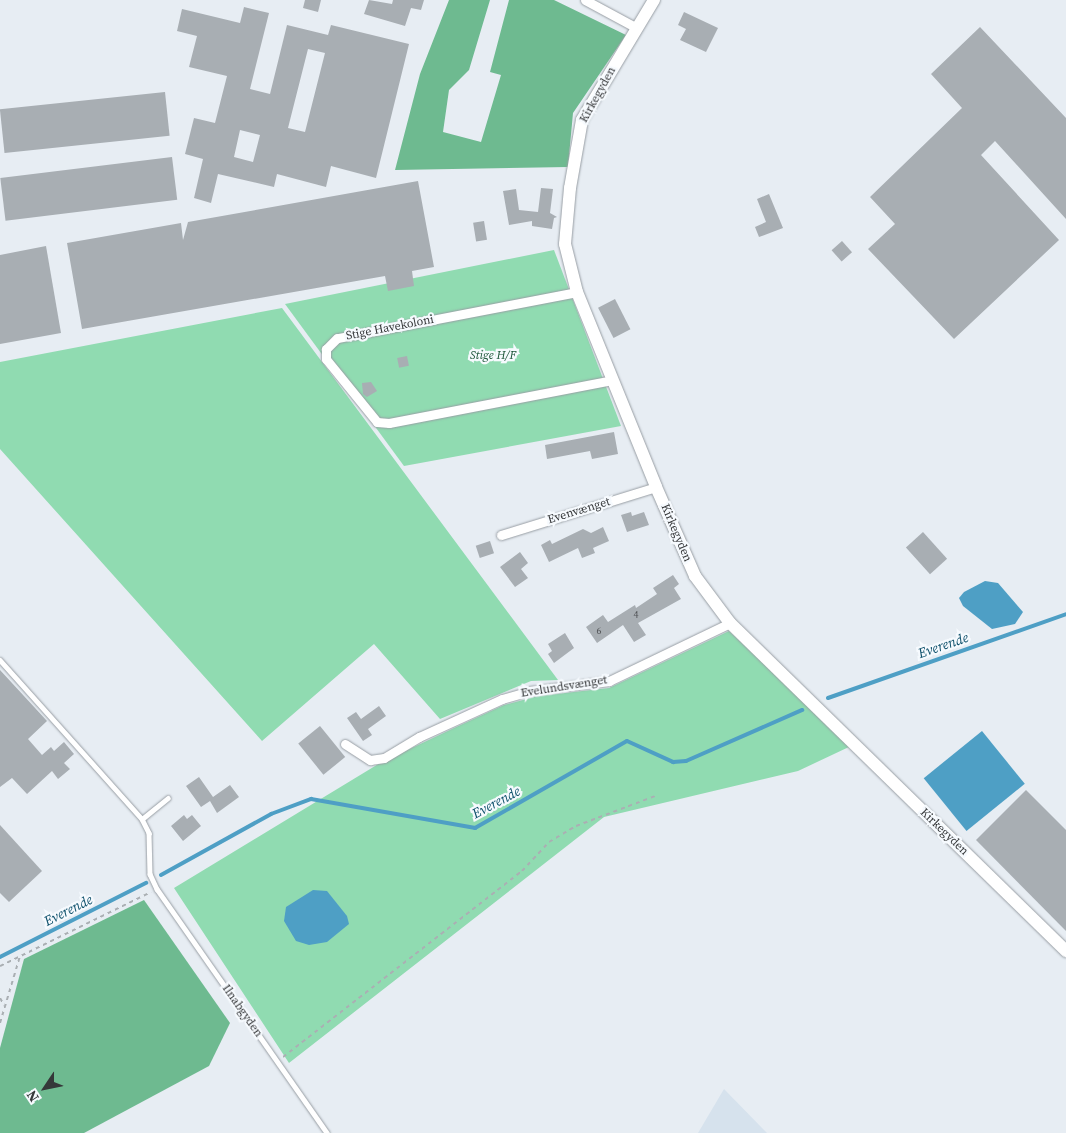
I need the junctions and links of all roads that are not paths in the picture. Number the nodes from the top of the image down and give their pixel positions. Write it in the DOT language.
graph roads {
  1 [pos="585,0"];
  2 [pos="654,0"];
  3 [pos="637,28"];
  4 [pos="577,292"];
  5 [pos="612,380"];
  6 [pos="656,487"];
  7 [pos="501,535"];
  8 [pos="730,623"];
  9 [pos="0,660"];
  10 [pos="346,744"];
  11 [pos="168,798"];
  12 [pos="142,819"];
  13 [pos="1066,951"];
  14 [pos="327,1133"];
  1 -- 3 [label="street"];
  2 -- 3 [label="street, Kirkegyden"];
  3 -- 4 [label="street, Kirkegyden"];
  4 -- 5 [label="street, Kirkegyden"];
  4 -- 5 [label="street, Stige Havekoloni"];
  5 -- 6 [label="street, Kirkegyden"];
  6 -- 7 [label="street, Evenvænget"];
  6 -- 8 [label="street, Kirkegyden"];
  8 -- 10 [label="street, Evelundsvænget"];
  8 -- 13 [label="street, Kirkegyden"];
  9 -- 12 [label="lane"];
  11 -- 12 [label="lane"];
  12 -- 14 [label="lane, Ilnabgyden"];
}
